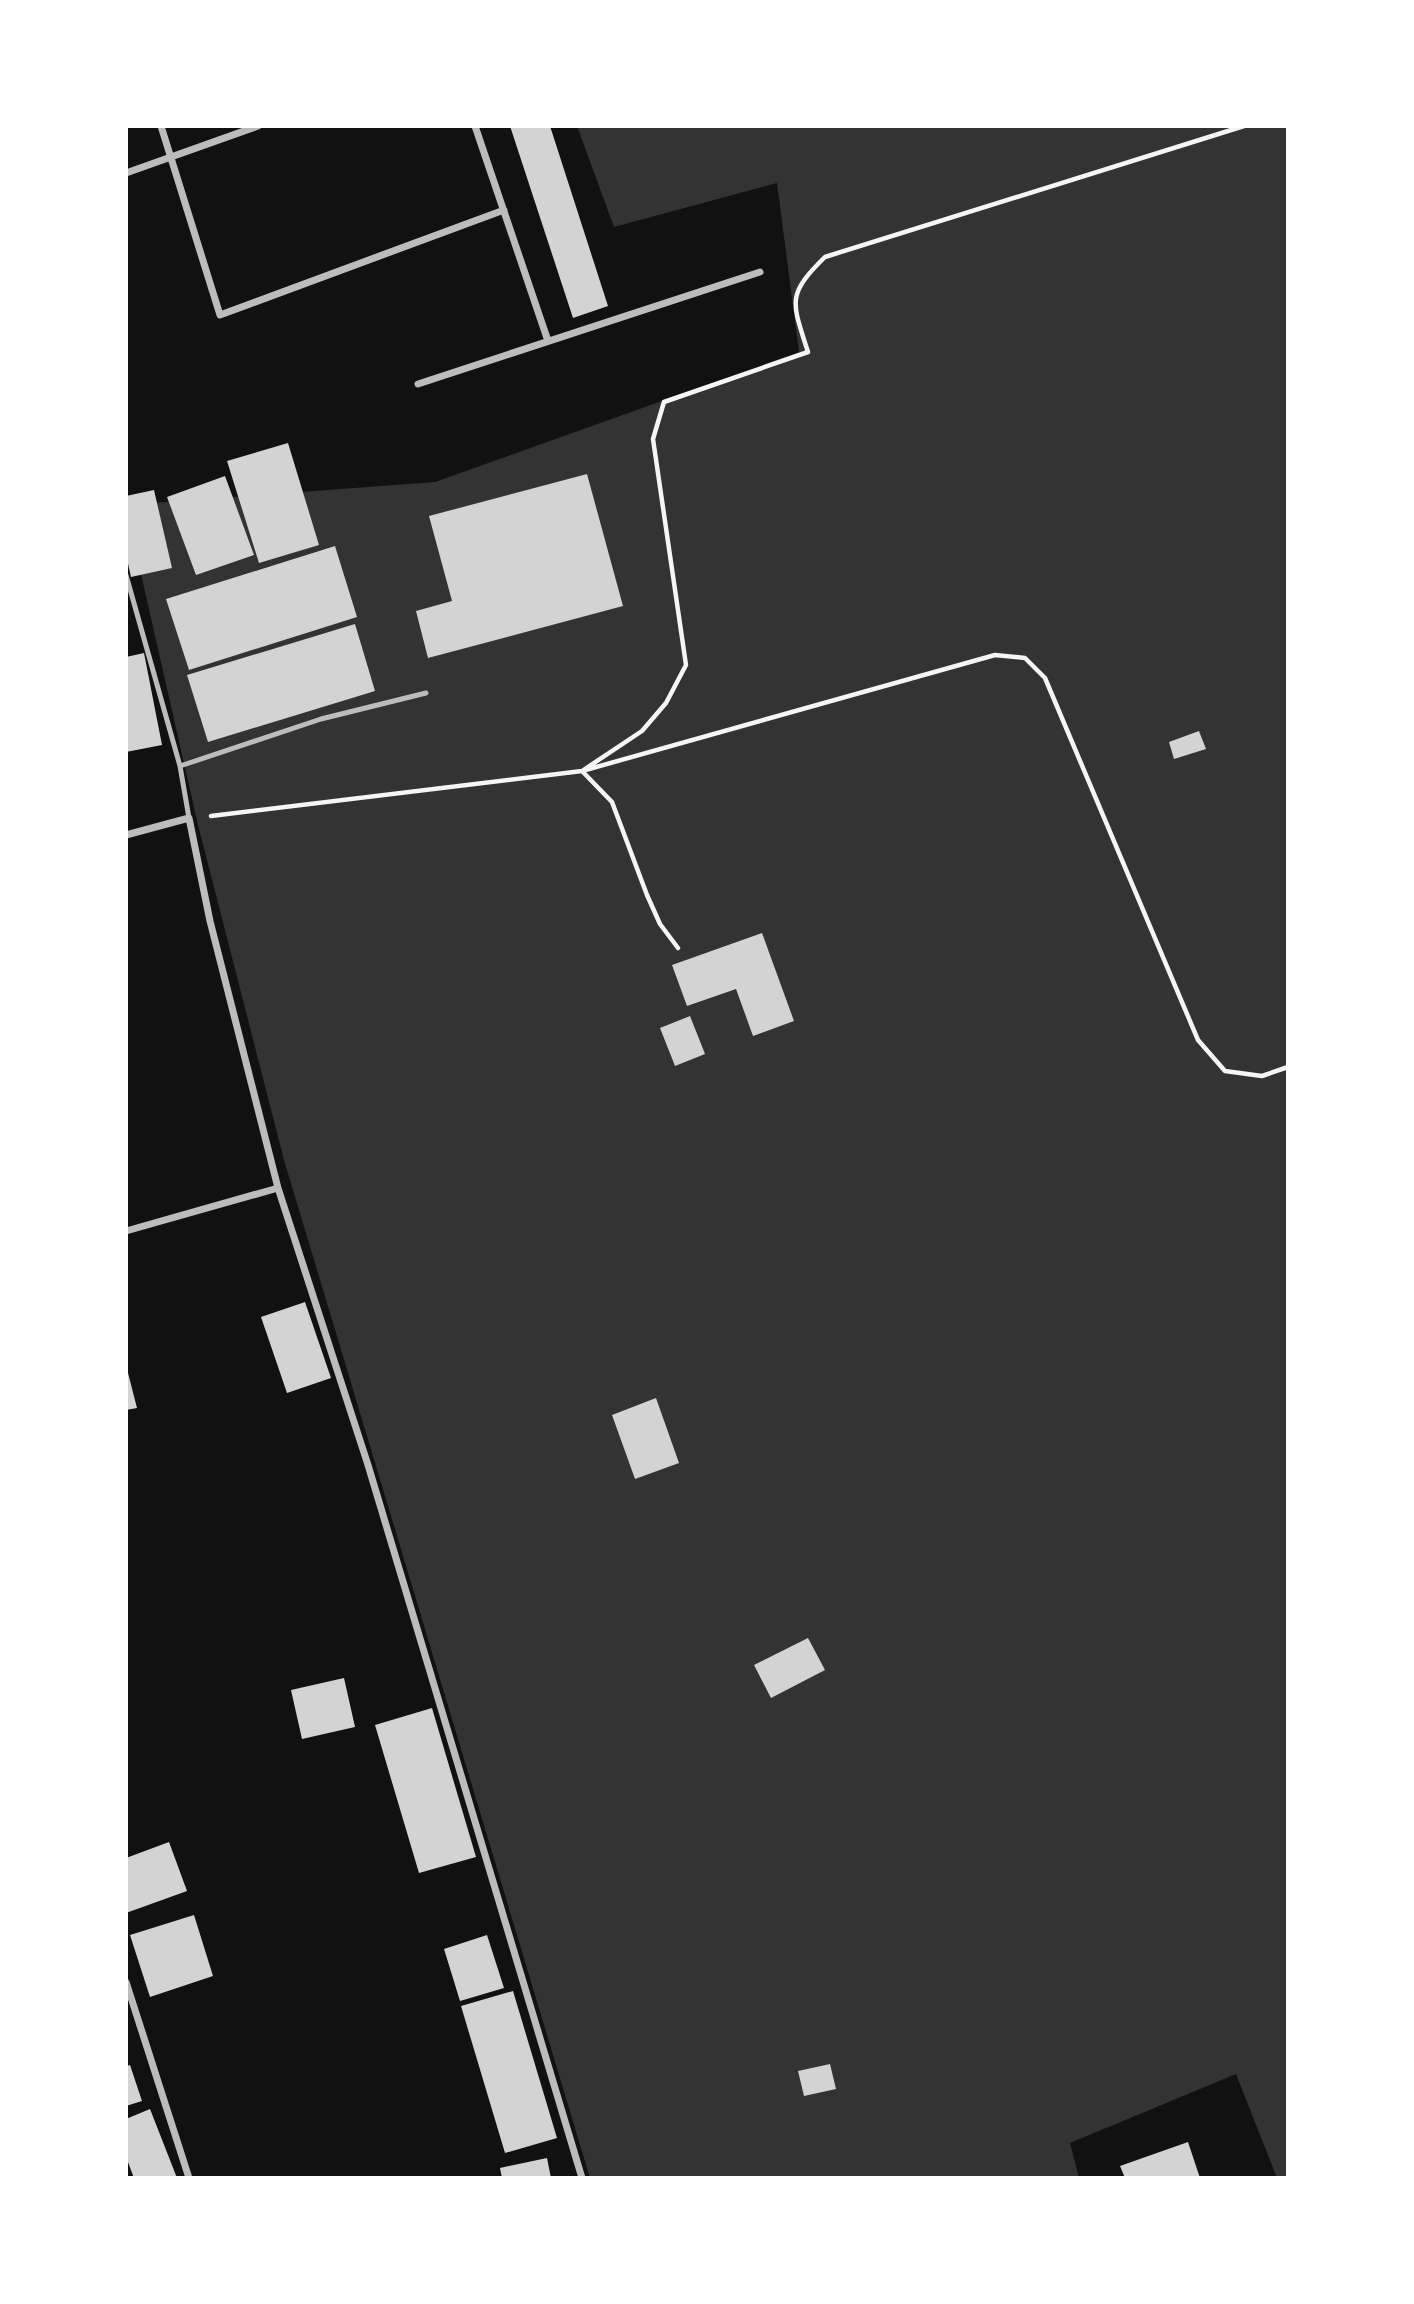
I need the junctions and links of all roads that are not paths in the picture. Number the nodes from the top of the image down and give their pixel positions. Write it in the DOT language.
graph roads {
  1 [pos="161,126"];
  2 [pos="258,126"];
  3 [pos="475,126"];
  4 [pos="171,157"];
  5 [pos="126,173"];
  6 [pos="504,210"];
  7 [pos="760,272"];
  8 [pos="548,341"];
  9 [pos="418,384"];
  10 [pos="126,575"];
  11 [pos="426,693"];
  12 [pos="180,766"];
  13 [pos="189,818"];
  14 [pos="126,835"];
  15 [pos="278,1188"];
  16 [pos="126,1231"];
  17 [pos="126,1982"];
  18 [pos="189,2178"];
  19 [pos="582,2178"];
  1 -- 4 [label="street"];
  2 -- 4 [label="street"];
  3 -- 6 [label="street"];
  4 -- 5 [label="street"];
  4 -- 6 [label="street"];
  6 -- 8 [label="street"];
  7 -- 8 [label="street"];
  8 -- 9 [label="street"];
  10 -- 12 [label="lane"];
  11 -- 12 [label="lane"];
  12 -- 13 [label="lane"];
  13 -- 14 [label="street"];
  13 -- 15 [label="street"];
  15 -- 16 [label="street"];
  15 -- 19 [label="street"];
  17 -- 18 [label="street"];
}
